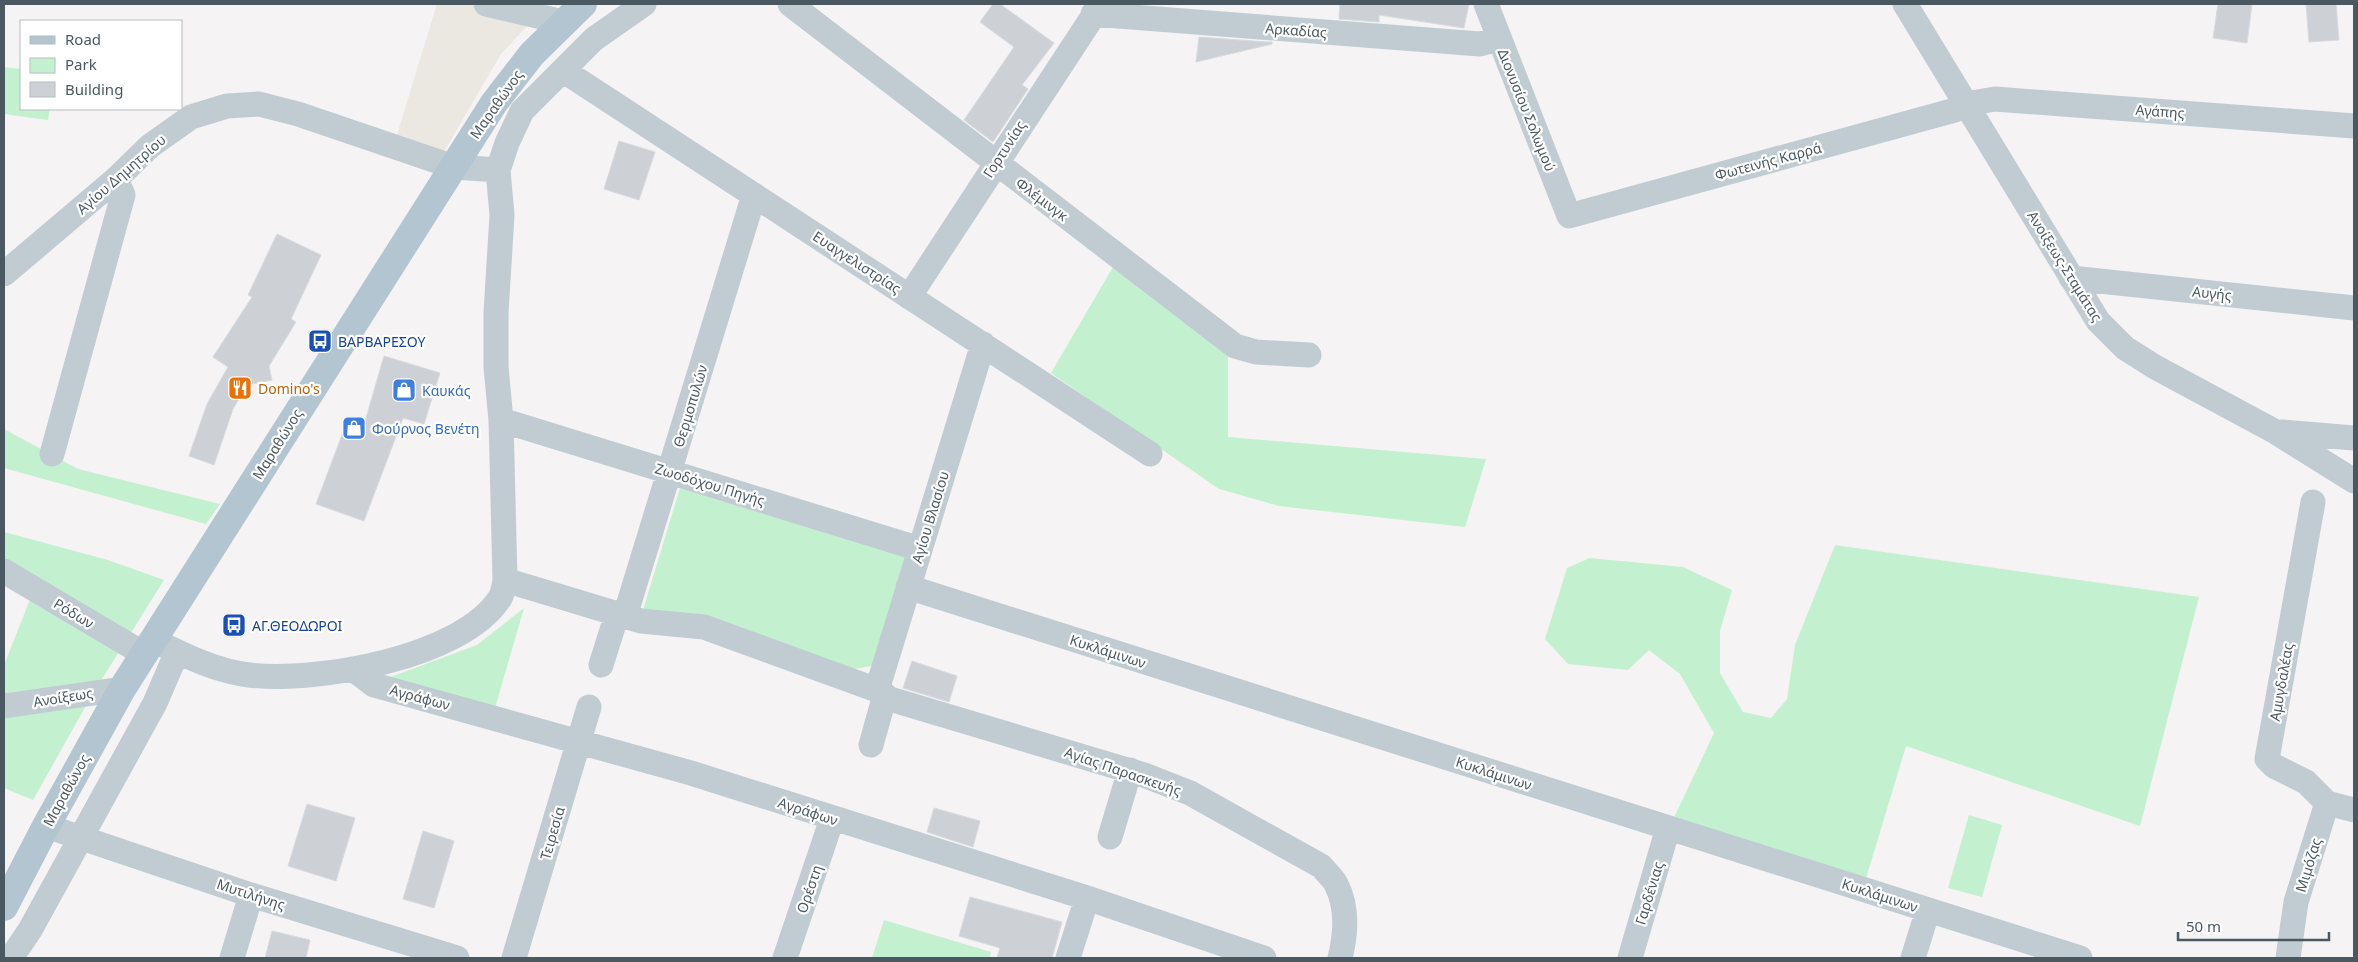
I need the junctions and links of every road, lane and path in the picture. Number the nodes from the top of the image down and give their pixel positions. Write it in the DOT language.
graph roads {
  1 [pos="486,4"];
  2 [pos="583,4"];
  3 [pos="644,4"];
  4 [pos="790,4"];
  5 [pos="1486,4"];
  6 [pos="1905,4"];
  7 [pos="527,8"];
  8 [pos="1097,9"];
  9 [pos="562,22"];
  10 [pos="1498,39"];
  11 [pos="564,71"];
  12 [pos="1966,104"];
  13 [pos="2354,126"];
  14 [pos="995,163"];
  15 [pos="454,167"];
  16 [pos="498,170"];
  17 [pos="116,179"];
  18 [pos="754,195"];
  19 [pos="1569,216"];
  20 [pos="4,274"];
  21 [pos="2071,278"];
  22 [pos="910,297"];
  23 [pos="2354,308"];
  24 [pos="983,344"];
  25 [pos="1310,356"];
  26 [pos="501,420"];
  27 [pos="2274,432"];
  28 [pos="2354,438"];
  29 [pos="52,454"];
  30 [pos="1150,454"];
  31 [pos="670,472"];
  32 [pos="2354,481"];
  33 [pos="2313,502"];
  34 [pos="920,549"];
  35 [pos="4,571"];
  36 [pos="505,580"];
  37 [pos="908,587"];
  38 [pos="621,615"];
  39 [pos="148,647"];
  40 [pos="177,652"];
  41 [pos="601,665"];
  42 [pos="353,668"];
  43 [pos="122,689"];
  44 [pos="881,692"];
  45 [pos="4,706"];
  46 [pos="589,707"];
  47 [pos="579,741"];
  48 [pos="870,745"];
  49 [pos="1130,770"];
  50 [pos="2327,803"];
  51 [pos="2354,810"];
  52 [pos="832,819"];
  53 [pos="46,826"];
  54 [pos="1668,828"];
  55 [pos="1110,837"];
  56 [pos="81,838"];
  57 [pos="251,895"];
  58 [pos="1087,898"];
  59 [pos="4,908"];
  60 [pos="1928,910"];
  61 [pos="11,958"];
  62 [pos="232,958"];
  63 [pos="457,958"];
  64 [pos="514,958"];
  65 [pos="785,958"];
  66 [pos="1068,958"];
  67 [pos="1264,958"];
  68 [pos="1340,958"];
  69 [pos="1630,958"];
  70 [pos="1913,958"];
  71 [pos="2080,958"];
  72 [pos="2288,958"];
  1 -- 7 [label="street"];
  2 -- 9 [label="main road, Μαραθώνος"];
  3 -- 11 [label="street"];
  4 -- 14 [label="street, Φλέμινγκ"];
  5 -- 10 [label="street, Διονυσίου Σολωμού"];
  6 -- 12 [label="street, Ανοίξεως-Σταμάτας"];
  7 -- 9 [label="street"];
  8 -- 10 [label="street, Αρκαδίας"];
  8 -- 14 [label="street, Γορτυνίας"];
  9 -- 15 [label="main road, Μαραθώνος"];
  10 -- 19 [label="street, Διονυσίου Σολωμού"];
  11 -- 16 [label="street"];
  11 -- 18 [label="street, Ευαγγελιστρίας"];
  12 -- 13 [label="street, Αγάπης"];
  12 -- 19 [label="street, Φωτεινής Καρρά"];
  12 -- 21 [label="street, Ανοίξεως-Σταμάτας"];
  14 -- 22 [label="street, Γορτυνίας"];
  14 -- 25 [label="street, Φλέμινγκ"];
  15 -- 16 [label="street, Αγίου Δημητρίου"];
  15 -- 17 [label="street, Αγίου Δημητρίου"];
  15 -- 39 [label="main road, Μαραθώνος"];
  16 -- 26 [label="street"];
  17 -- 20 [label="street, Αγίου Δημητρίου"];
  17 -- 29 [label="street"];
  18 -- 22 [label="street, Ευαγγελιστρίας"];
  18 -- 31 [label="street, Θερμοπυλών"];
  21 -- 23 [label="street, Αυγής"];
  21 -- 27 [label="street, Ανοίξεως-Σταμάτας"];
  22 -- 24 [label="street, Ευαγγελιστρίας"];
  24 -- 30 [label="street, Ευαγγελιστρίας"];
  24 -- 34 [label="street, Αγίου Βλασίου"];
  26 -- 31 [label="street, Ζωοδόχου Πηγής"];
  26 -- 36 [label="street"];
  27 -- 28 [label="street"];
  27 -- 32 [label="street, Ανοίξεως-Σταμάτας"];
  31 -- 34 [label="street, Ζωοδόχου Πηγής"];
  31 -- 38 [label="street, Θερμοπυλών"];
  33 -- 50 [label="street, Αμυγδαλέας"];
  34 -- 37 [label="street, Αγίου Βλασίου"];
  35 -- 39 [label="street, Ρόδων"];
  36 -- 38 [label="street, Αγίας Παρασκευής"];
  36 -- 42 [label="street, Ρόδων"];
  37 -- 44 [label="street, Αγίου Βλασίου"];
  37 -- 54 [label="street, Κυκλάμινων"];
  38 -- 41 [label="street"];
  38 -- 44 [label="street, Αγίας Παρασκευής"];
  39 -- 40 [label="street, Ρόδων"];
  39 -- 43 [label="main road, Μαραθώνος"];
  40 -- 42 [label="street, Ρόδων"];
  40 -- 56 [label="street"];
  42 -- 47 [label="street, Αγράφων"];
  43 -- 45 [label="street, Ανοίξεως"];
  43 -- 53 [label="main road, Μαραθώνος"];
  44 -- 48 [label="street, Αγίου Βλασίου"];
  44 -- 49 [label="street, Αγίας Παρασκευής"];
  46 -- 47 [label="street, Τειρεσία"];
  47 -- 52 [label="street, Αγράφων"];
  47 -- 64 [label="street, Τειρεσία"];
  49 -- 55 [label="street"];
  49 -- 68 [label="street, Αγίας Παρασκευής"];
  50 -- 51 [label="street"];
  50 -- 72 [label="street, Μιμόζας"];
  52 -- 58 [label="street, Αγράφων"];
  52 -- 65 [label="street, Ορέστη"];
  53 -- 56 [label="street, Μυτιλήνης"];
  53 -- 59 [label="main road, Μαραθώνος"];
  54 -- 60 [label="street, Κυκλάμινων"];
  54 -- 69 [label="street, Γαρδένιας"];
  56 -- 57 [label="street, Μυτιλήνης"];
  56 -- 61 [label="street"];
  57 -- 62 [label="street"];
  57 -- 63 [label="street, Μυτιλήνης"];
  58 -- 66 [label="street"];
  58 -- 67 [label="street, Αγράφων"];
  60 -- 70 [label="street"];
  60 -- 71 [label="street, Κυκλάμινων"];
}
